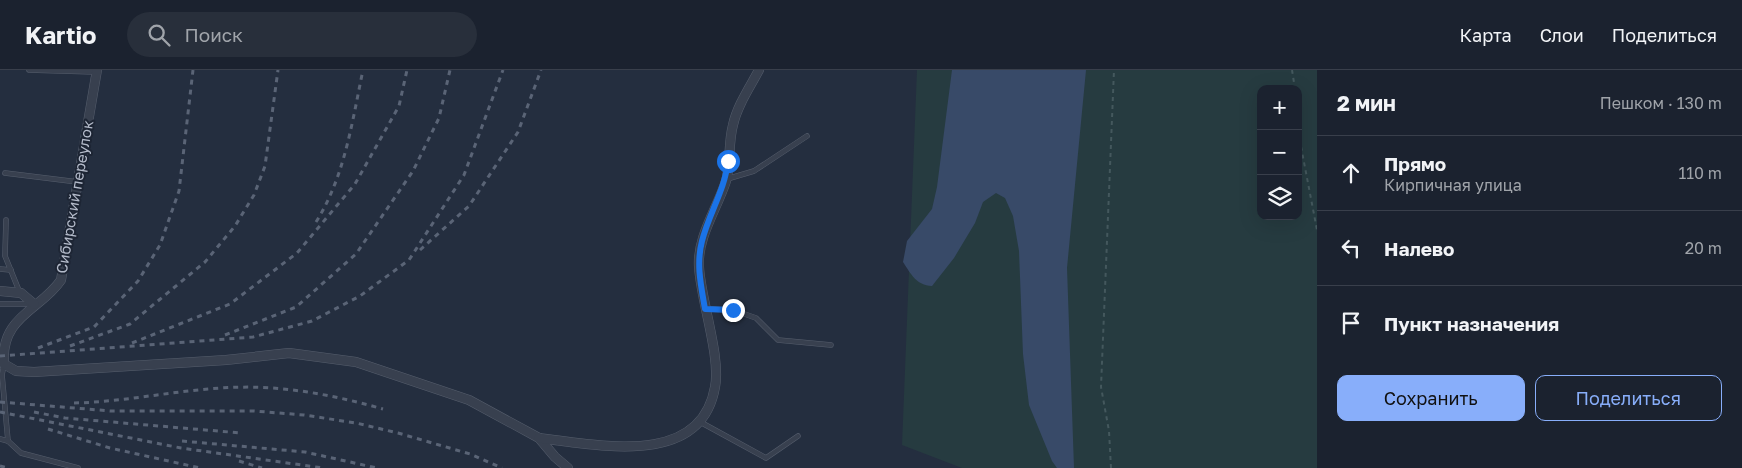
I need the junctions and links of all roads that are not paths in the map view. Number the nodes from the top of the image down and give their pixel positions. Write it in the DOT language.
graph roads {
  1 [pos="29,70"];
  2 [pos="759,70"];
  3 [pos="97,71"];
  4 [pos="807,136"];
  5 [pos="5,173"];
  6 [pos="726,179"];
  7 [pos="78,182"];
  8 [pos="6,220"];
  9 [pos="0,270"];
  10 [pos="11,270"];
  11 [pos="0,291"];
  12 [pos="21,293"];
  13 [pos="0,304"];
  14 [pos="34,304"];
  15 [pos="705,309"];
  16 [pos="831,345"];
  17 [pos="4,364"];
  18 [pos="702,423"];
  19 [pos="798,436"];
  20 [pos="539,438"];
  21 [pos="0,439"];
  22 [pos="8,441"];
  23 [pos="78,468"];
  24 [pos="568,468"];
  1 -- 3 [label="lane"];
  2 -- 6 [label="street"];
  3 -- 7 [label="street, Сибирский переулок"];
  4 -- 6 [label="lane"];
  5 -- 7 [label="lane"];
  6 -- 15 [label="street"];
  7 -- 14 [label="street, Сибирский переулок"];
  8 -- 10 [label="lane"];
  9 -- 10 [label="lane"];
  10 -- 12 [label="lane"];
  11 -- 12 [label="street"];
  12 -- 14 [label="street"];
  13 -- 14 [label="lane"];
  14 -- 17 [label="street, Сибирский переулок"];
  15 -- 16 [label="lane"];
  15 -- 18 [label="street"];
  17 -- 20 [label="street"];
  17 -- 22 [label="lane"];
  18 -- 19 [label="lane"];
  18 -- 20 [label="street"];
  20 -- 24 [label="street"];
  21 -- 22 [label="lane"];
  22 -- 23 [label="lane"];
}
